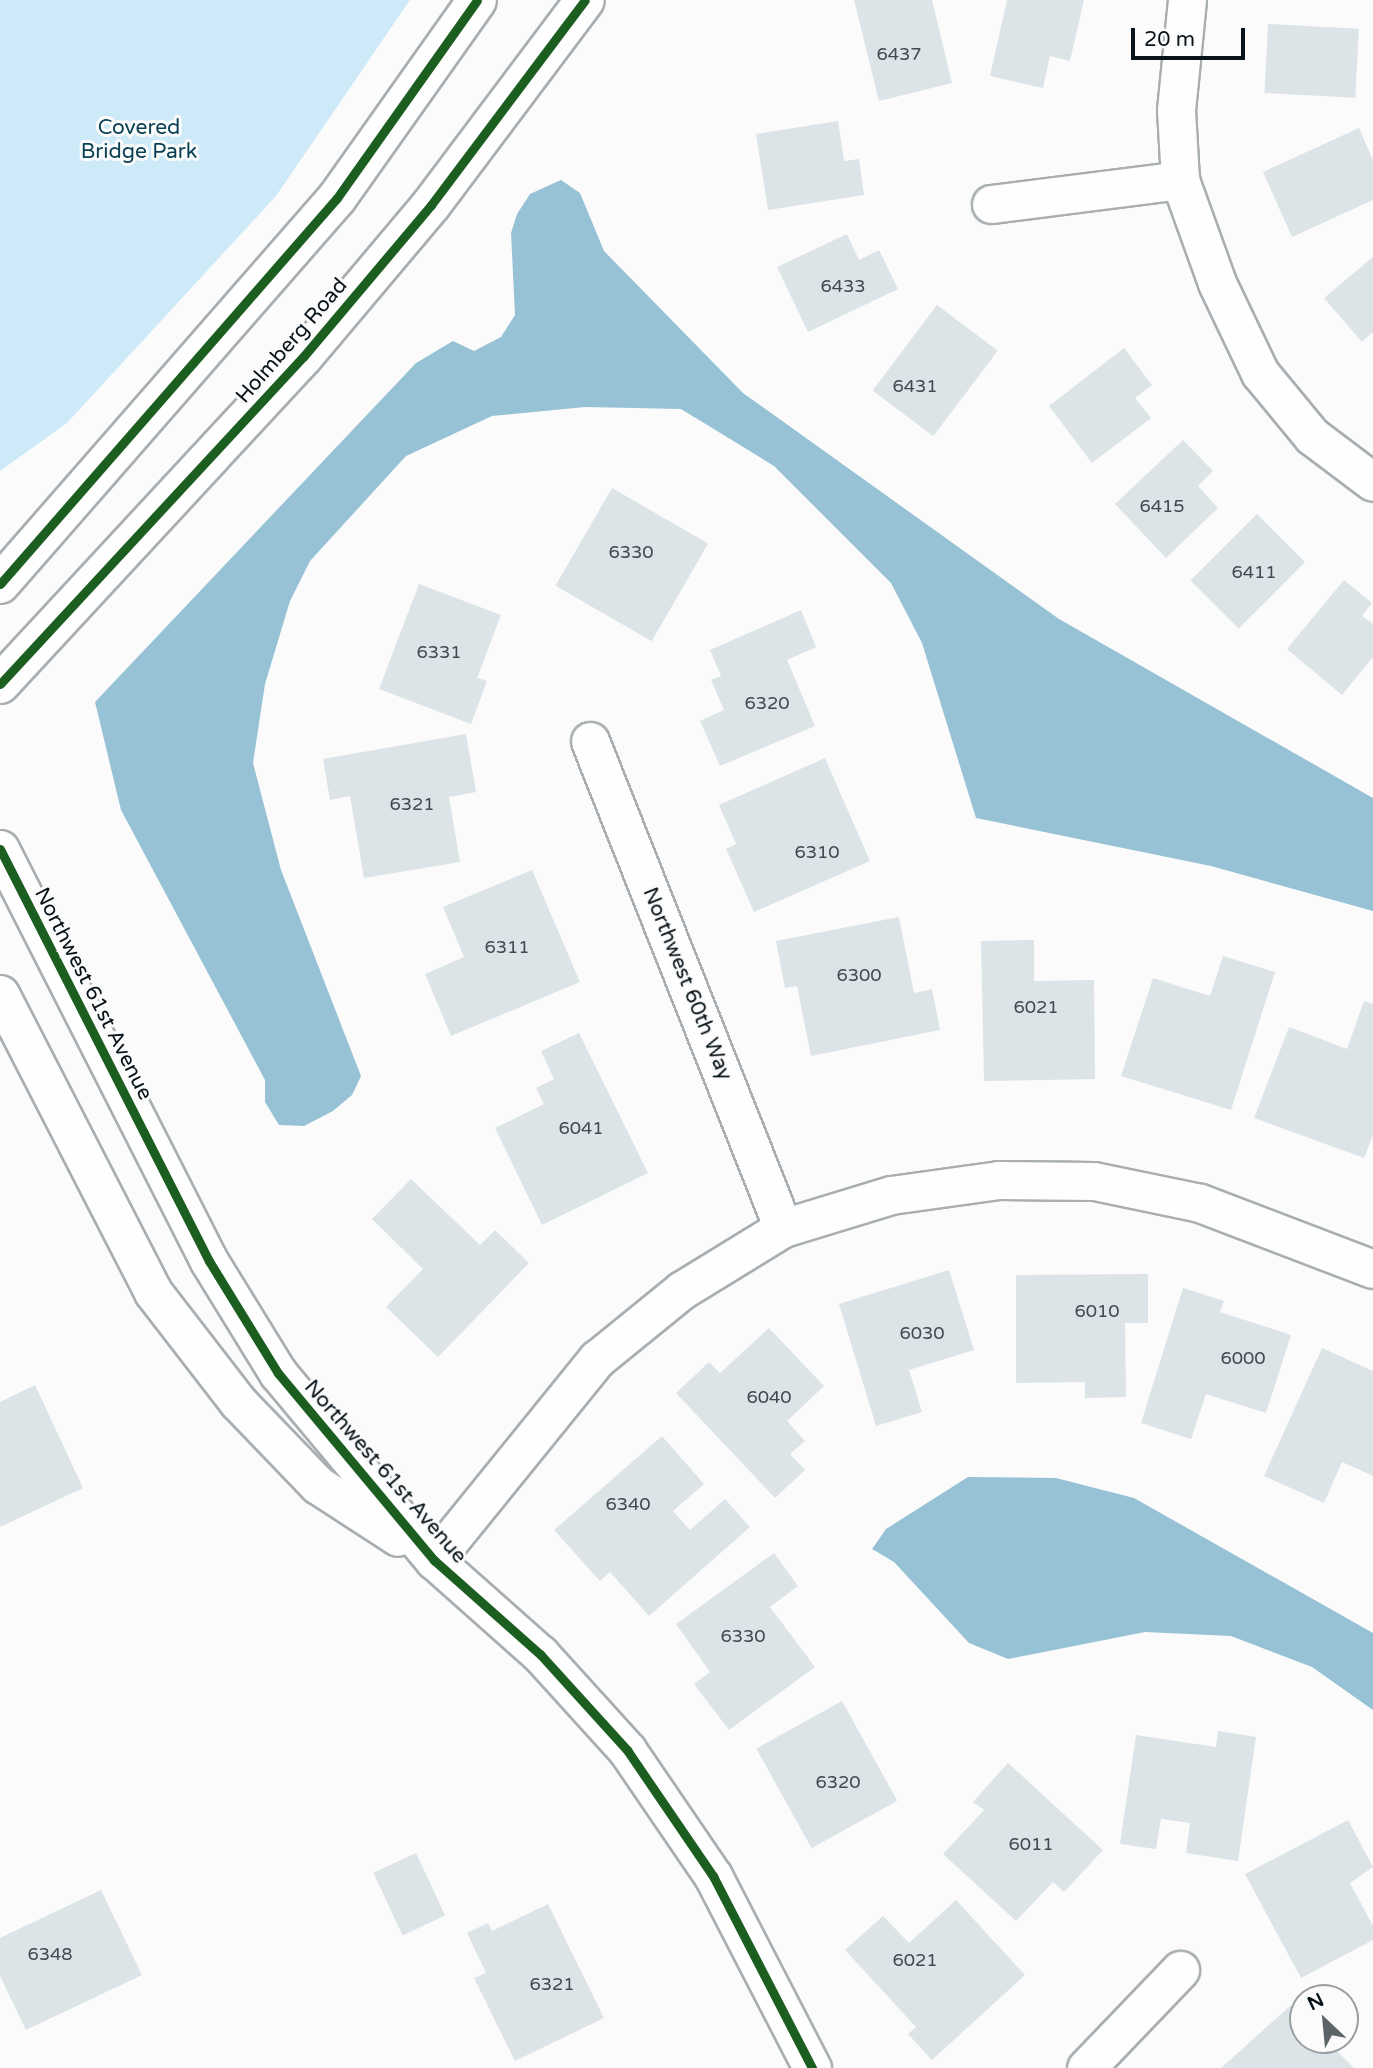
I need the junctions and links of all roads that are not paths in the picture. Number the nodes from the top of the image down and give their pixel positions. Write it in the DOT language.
graph roads {
  1 [pos="477,0"];
  2 [pos="585,0"];
  3 [pos="1187,0"];
  4 [pos="1180,180"];
  5 [pos="991,204"];
  6 [pos="1373,482"];
  7 [pos="0,584"];
  8 [pos="0,684"];
  9 [pos="590,741"];
  10 [pos="0,849"];
  11 [pos="0,994"];
  12 [pos="783,1228"];
  13 [pos="1373,1269"];
  14 [pos="434,1560"];
  15 [pos="1180,1970"];
  16 [pos="812,2068"];
  17 [pos="1086,2068"];
  1 -- 7 [label="street"];
  2 -- 8 [label="street, Holmberg Road"];
  3 -- 4 [label="street"];
  4 -- 5 [label="street"];
  4 -- 6 [label="street"];
  9 -- 12 [label="street, Northwest 60th Way"];
  10 -- 14 [label="street, Northwest 61st Avenue"];
  11 -- 14 [label="street, Northwest 61st Avenue"];
  12 -- 13 [label="street"];
  12 -- 14 [label="street"];
  14 -- 16 [label="street, Northwest 61st Avenue"];
  15 -- 17 [label="street"];
}
